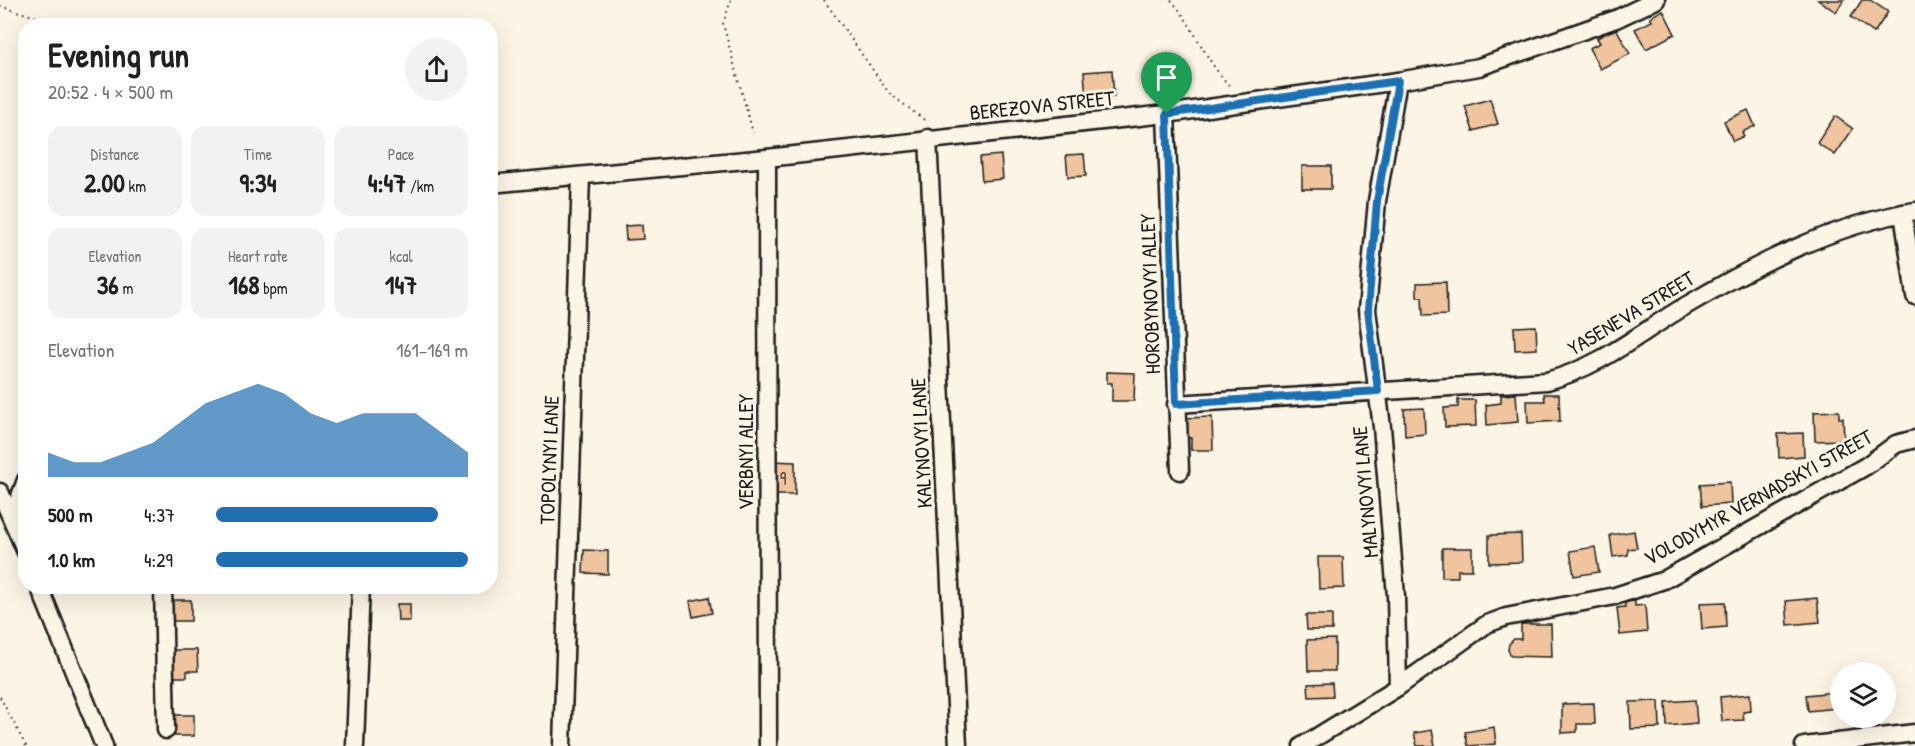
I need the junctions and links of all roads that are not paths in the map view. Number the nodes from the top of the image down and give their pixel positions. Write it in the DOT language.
graph roads {
  1 [pos="1656,0"];
  2 [pos="1398,81"];
  3 [pos="1167,114"];
  4 [pos="928,138"];
  5 [pos="767,158"];
  6 [pos="581,176"];
  7 [pos="498,183"];
  8 [pos="1909,212"];
  9 [pos="1915,296"];
  10 [pos="1378,391"];
  11 [pos="1176,404"];
  12 [pos="1915,439"];
  13 [pos="1180,471"];
  14 [pos="0,492"];
  15 [pos="18,502"];
  16 [pos="12,518"];
  17 [pos="18,533"];
  18 [pos="42,594"];
  19 [pos="163,594"];
  20 [pos="361,594"];
  21 [pos="1398,687"];
  22 [pos="166,730"];
  23 [pos="1915,733"];
  24 [pos="104,746"];
  25 [pos="355,746"];
  26 [pos="562,746"];
  27 [pos="768,746"];
  28 [pos="958,746"];
  29 [pos="1302,746"];
  30 [pos="1803,746"];
  1 -- 2 [label="street, BEREZOVA STREET"];
  2 -- 3 [label="street, BEREZOVA STREET"];
  2 -- 10 [label="street, MALYNOVYI LANE"];
  3 -- 4 [label="street, BEREZOVA STREET"];
  3 -- 11 [label="street, HOROBYNOVYI ALLEY"];
  4 -- 5 [label="street, BEREZOVA STREET"];
  4 -- 28 [label="street, KALYNOVYI LANE"];
  5 -- 6 [label="street, BEREZOVA STREET"];
  5 -- 27 [label="street, VERBNYI ALLEY"];
  6 -- 7 [label="street, BEREZOVA STREET"];
  6 -- 26 [label="street, TOPOLYNYI LANE"];
  8 -- 9 [label="street"];
  8 -- 10 [label="street, YASENEVA STREET"];
  10 -- 11 [label="street, YASENEVA STREET"];
  10 -- 21 [label="street, MALYNOVYI LANE"];
  11 -- 13 [label="street, HOROBYNOVYI ALLEY"];
  12 -- 21 [label="street, VOLODYMYR VERNADSKYI STREET"];
  14 -- 16 [label="street"];
  15 -- 16 [label="street"];
  16 -- 17 [label="street"];
  18 -- 24 [label="street"];
  19 -- 22 [label="street"];
  20 -- 25 [label="street"];
  21 -- 29 [label="street, VOLODYMYR VERNADSKYI STREET"];
  23 -- 30 [label="street"];
}
